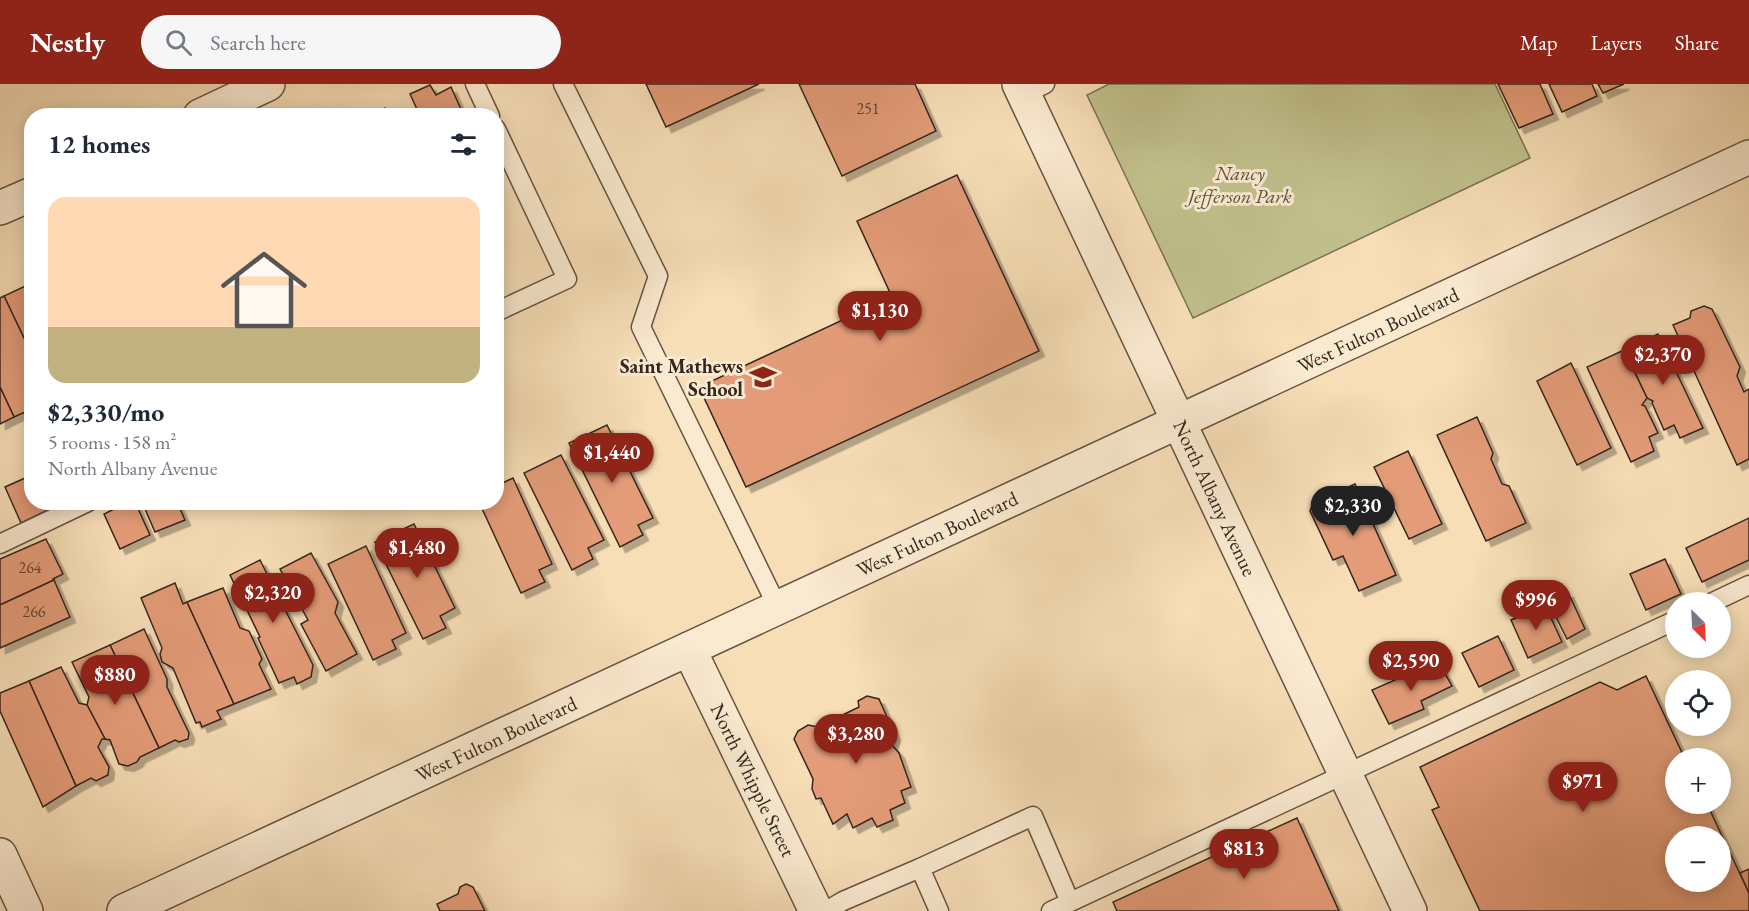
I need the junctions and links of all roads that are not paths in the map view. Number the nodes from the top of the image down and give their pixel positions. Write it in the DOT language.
graph roads {
  1 [pos="268,84"];
  2 [pos="475,84"];
  3 [pos="564,84"];
  4 [pos="1029,87"];
  5 [pos="217,108"];
  6 [pos="486,108"];
  7 [pos="504,146"];
  8 [pos="1749,157"];
  9 [pos="24,198"];
  10 [pos="0,208"];
  11 [pos="504,308"];
  12 [pos="1179,422"];
  13 [pos="71,510"];
  14 [pos="0,544"];
  15 [pos="1749,585"];
  16 [pos="1731,594"];
  17 [pos="778,608"];
  18 [pos="1665,625"];
  19 [pos="689,649"];
  20 [pos="1345,774"];
  21 [pos="0,855"];
  22 [pos="920,868"];
  23 [pos="1071,902"];
  24 [pos="26,911"];
  25 [pos="124,911"];
  26 [pos="816,911"];
  27 [pos="826,911"];
  28 [pos="939,911"];
  29 [pos="1051,911"];
  30 [pos="1410,911"];
  1 -- 5 [label="street"];
  2 -- 6 [label="lane"];
  3 -- 17 [label="lane"];
  4 -- 12 [label="street, North Albany Avenue"];
  7 -- 11 [label="lane"];
  8 -- 12 [label="street, West Fulton Boulevard"];
  9 -- 10 [label="street"];
  12 -- 17 [label="street, West Fulton Boulevard"];
  12 -- 20 [label="street, North Albany Avenue"];
  13 -- 14 [label="lane"];
  15 -- 16 [label="lane"];
  17 -- 19 [label="street, West Fulton Boulevard"];
  18 -- 20 [label="lane"];
  19 -- 25 [label="street, West Fulton Boulevard"];
  19 -- 26 [label="street, North Whipple Street"];
  20 -- 23 [label="lane"];
  20 -- 30 [label="street, North Albany Avenue"];
  21 -- 24 [label="street"];
  22 -- 23 [label="lane"];
  22 -- 27 [label="lane"];
  22 -- 28 [label="lane"];
  23 -- 29 [label="lane"];
}
